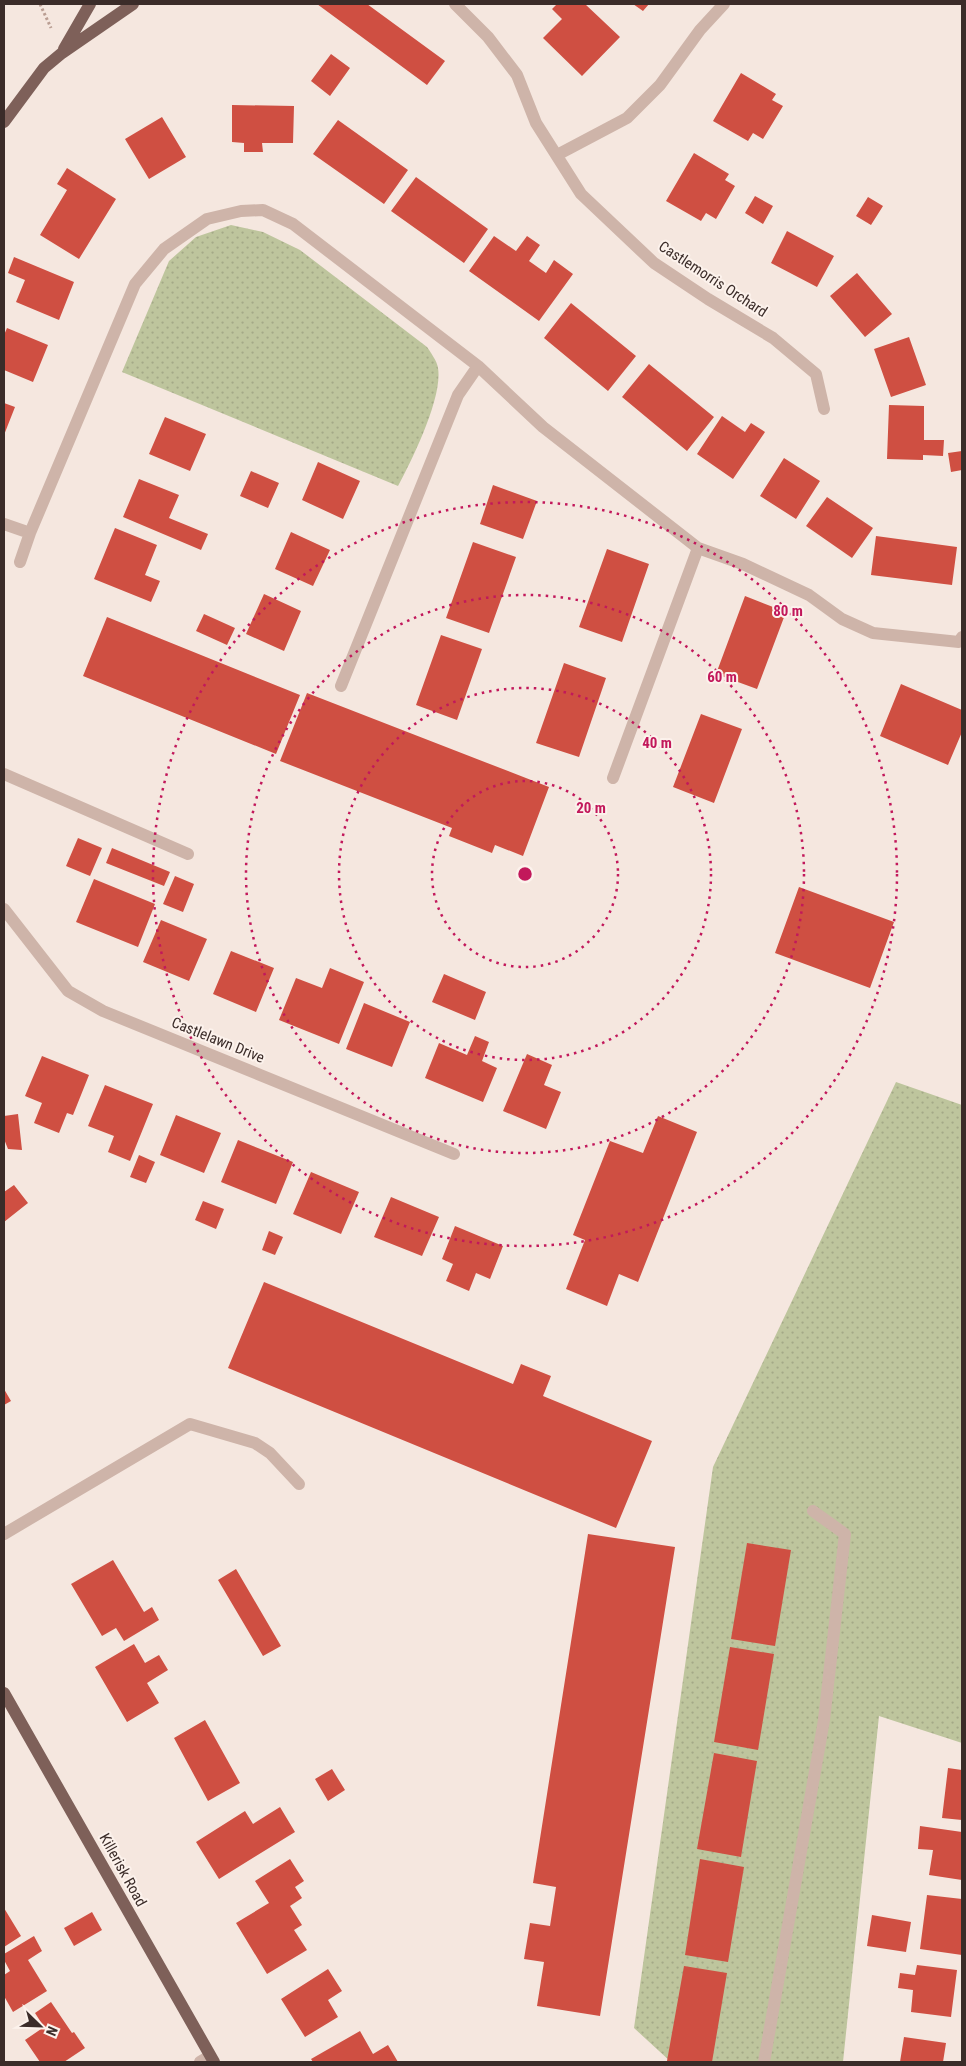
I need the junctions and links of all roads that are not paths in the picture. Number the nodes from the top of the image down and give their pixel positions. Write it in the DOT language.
graph roads {
  1 [pos="90,4"];
  2 [pos="133,4"];
  3 [pos="455,4"];
  4 [pos="724,4"];
  5 [pos="62,53"];
  6 [pos="4,122"];
  7 [pos="558,155"];
  8 [pos="478,366"];
  9 [pos="824,409"];
  10 [pos="4,524"];
  11 [pos="30,533"];
  12 [pos="698,548"];
  13 [pos="20,562"];
  14 [pos="962,637"];
  15 [pos="341,686"];
  16 [pos="4,774"];
  17 [pos="613,778"];
  18 [pos="188,854"];
  19 [pos="4,909"];
  20 [pos="454,1154"];
  21 [pos="299,1484"];
  22 [pos="814,1511"];
  23 [pos="4,1534"];
  24 [pos="4,1693"];
  25 [pos="208,2060"];
  26 [pos="764,2062"];
  1 -- 5 [label="main road"];
  2 -- 5 [label="main road"];
  3 -- 7 [label="street, Castlemorris Orchard"];
  4 -- 7 [label="street"];
  5 -- 6 [label="main road"];
  7 -- 9 [label="street, Castlemorris Orchard"];
  8 -- 11 [label="street"];
  8 -- 12 [label="street"];
  8 -- 15 [label="street"];
  10 -- 11 [label="street"];
  11 -- 13 [label="street"];
  12 -- 14 [label="street"];
  12 -- 17 [label="street"];
  16 -- 18 [label="street"];
  19 -- 20 [label="street, Castlelawn Drive"];
  21 -- 23 [label="street"];
  22 -- 26 [label="street"];
  24 -- 25 [label="main road, Killerisk Road"];
}
